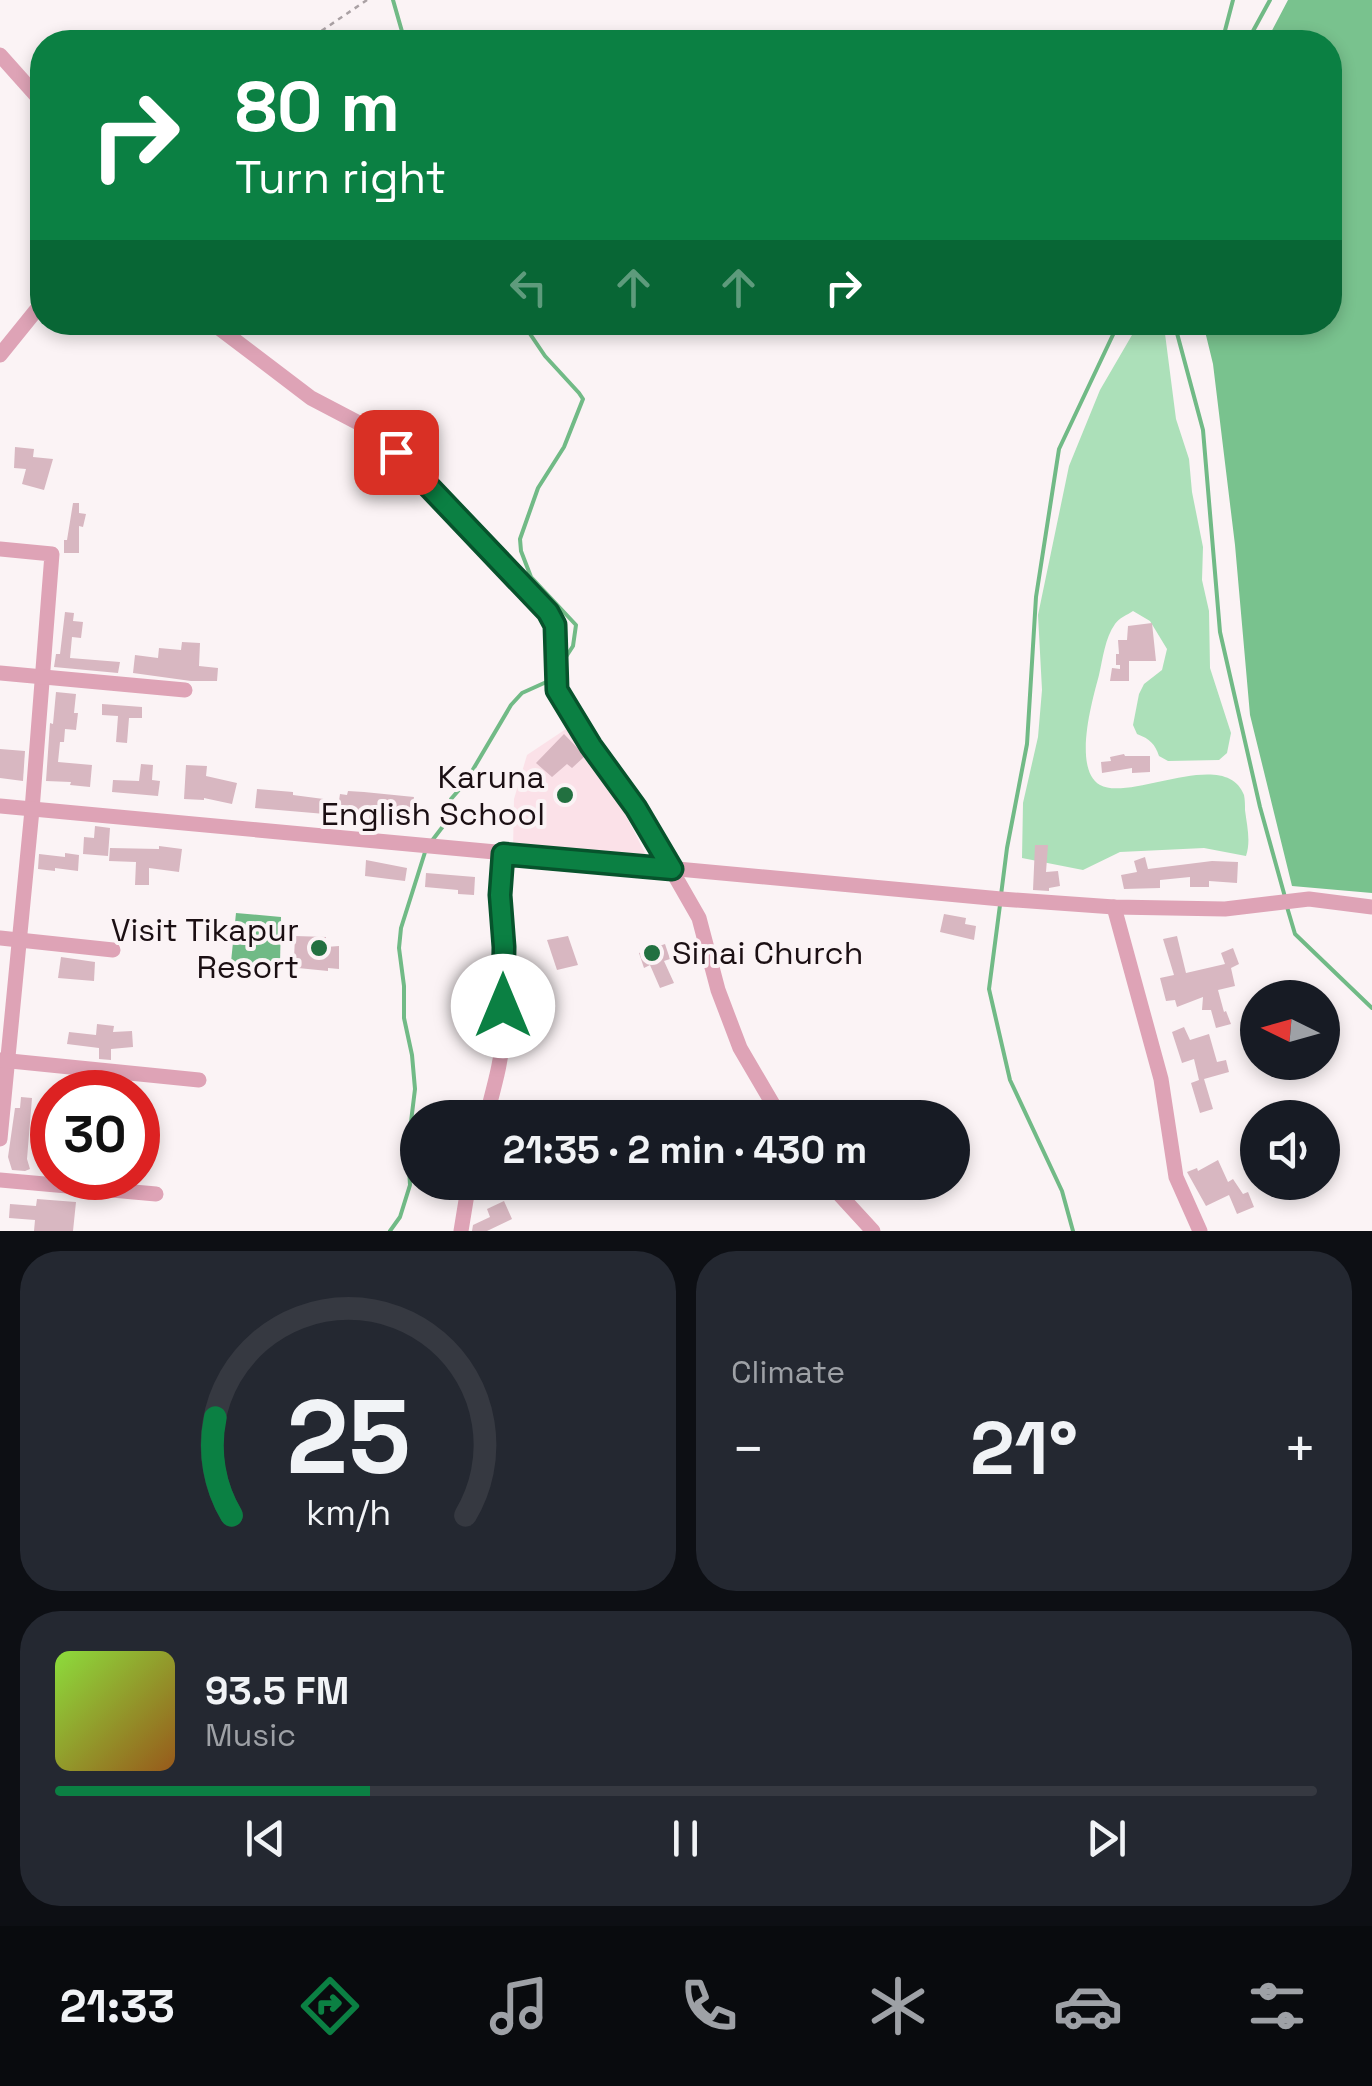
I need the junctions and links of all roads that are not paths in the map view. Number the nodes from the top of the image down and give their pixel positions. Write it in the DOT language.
graph roads {
  1 [pos="0,55"];
  2 [pos="30,89"];
  3 [pos="30,318"];
  4 [pos="229,335"];
  5 [pos="0,355"];
  6 [pos="0,549"];
  7 [pos="0,673"];
  8 [pos="42,678"];
  9 [pos="184,690"];
  10 [pos="0,806"];
  11 [pos="32,810"];
  12 [pos="503,854"];
  13 [pos="672,869"];
  14 [pos="1114,907"];
  15 [pos="1372,907"];
  16 [pos="0,938"];
  17 [pos="19,940"];
  18 [pos="113,950"];
  19 [pos="4,1061"];
  20 [pos="199,1080"];
  21 [pos="490,1100"];
  22 [pos="770,1100"];
  23 [pos="0,1139"];
  24 [pos="0,1180"];
  25 [pos="30,1183"];
  26 [pos="465,1200"];
  27 [pos="845,1200"];
  28 [pos="461,1231"];
  29 [pos="873,1231"];
  30 [pos="1200,1231"];
  1 -- 2 [label="street"];
  3 -- 5 [label="street"];
  4 -- 13 [label="street"];
  6 -- 8 [label="street"];
  7 -- 8 [label="street"];
  8 -- 9 [label="street"];
  8 -- 11 [label="street"];
  10 -- 11 [label="street"];
  11 -- 12 [label="street"];
  11 -- 17 [label="street"];
  12 -- 13 [label="street"];
  12 -- 21 [label="street"];
  13 -- 14 [label="street"];
  13 -- 22 [label="street"];
  14 -- 15 [label="street"];
  14 -- 30 [label="street"];
  16 -- 17 [label="street"];
  17 -- 18 [label="street"];
  17 -- 19 [label="street"];
  19 -- 20 [label="street"];
  19 -- 23 [label="street"];
  24 -- 25 [label="street"];
  26 -- 28 [label="street"];
  27 -- 29 [label="street"];
}
